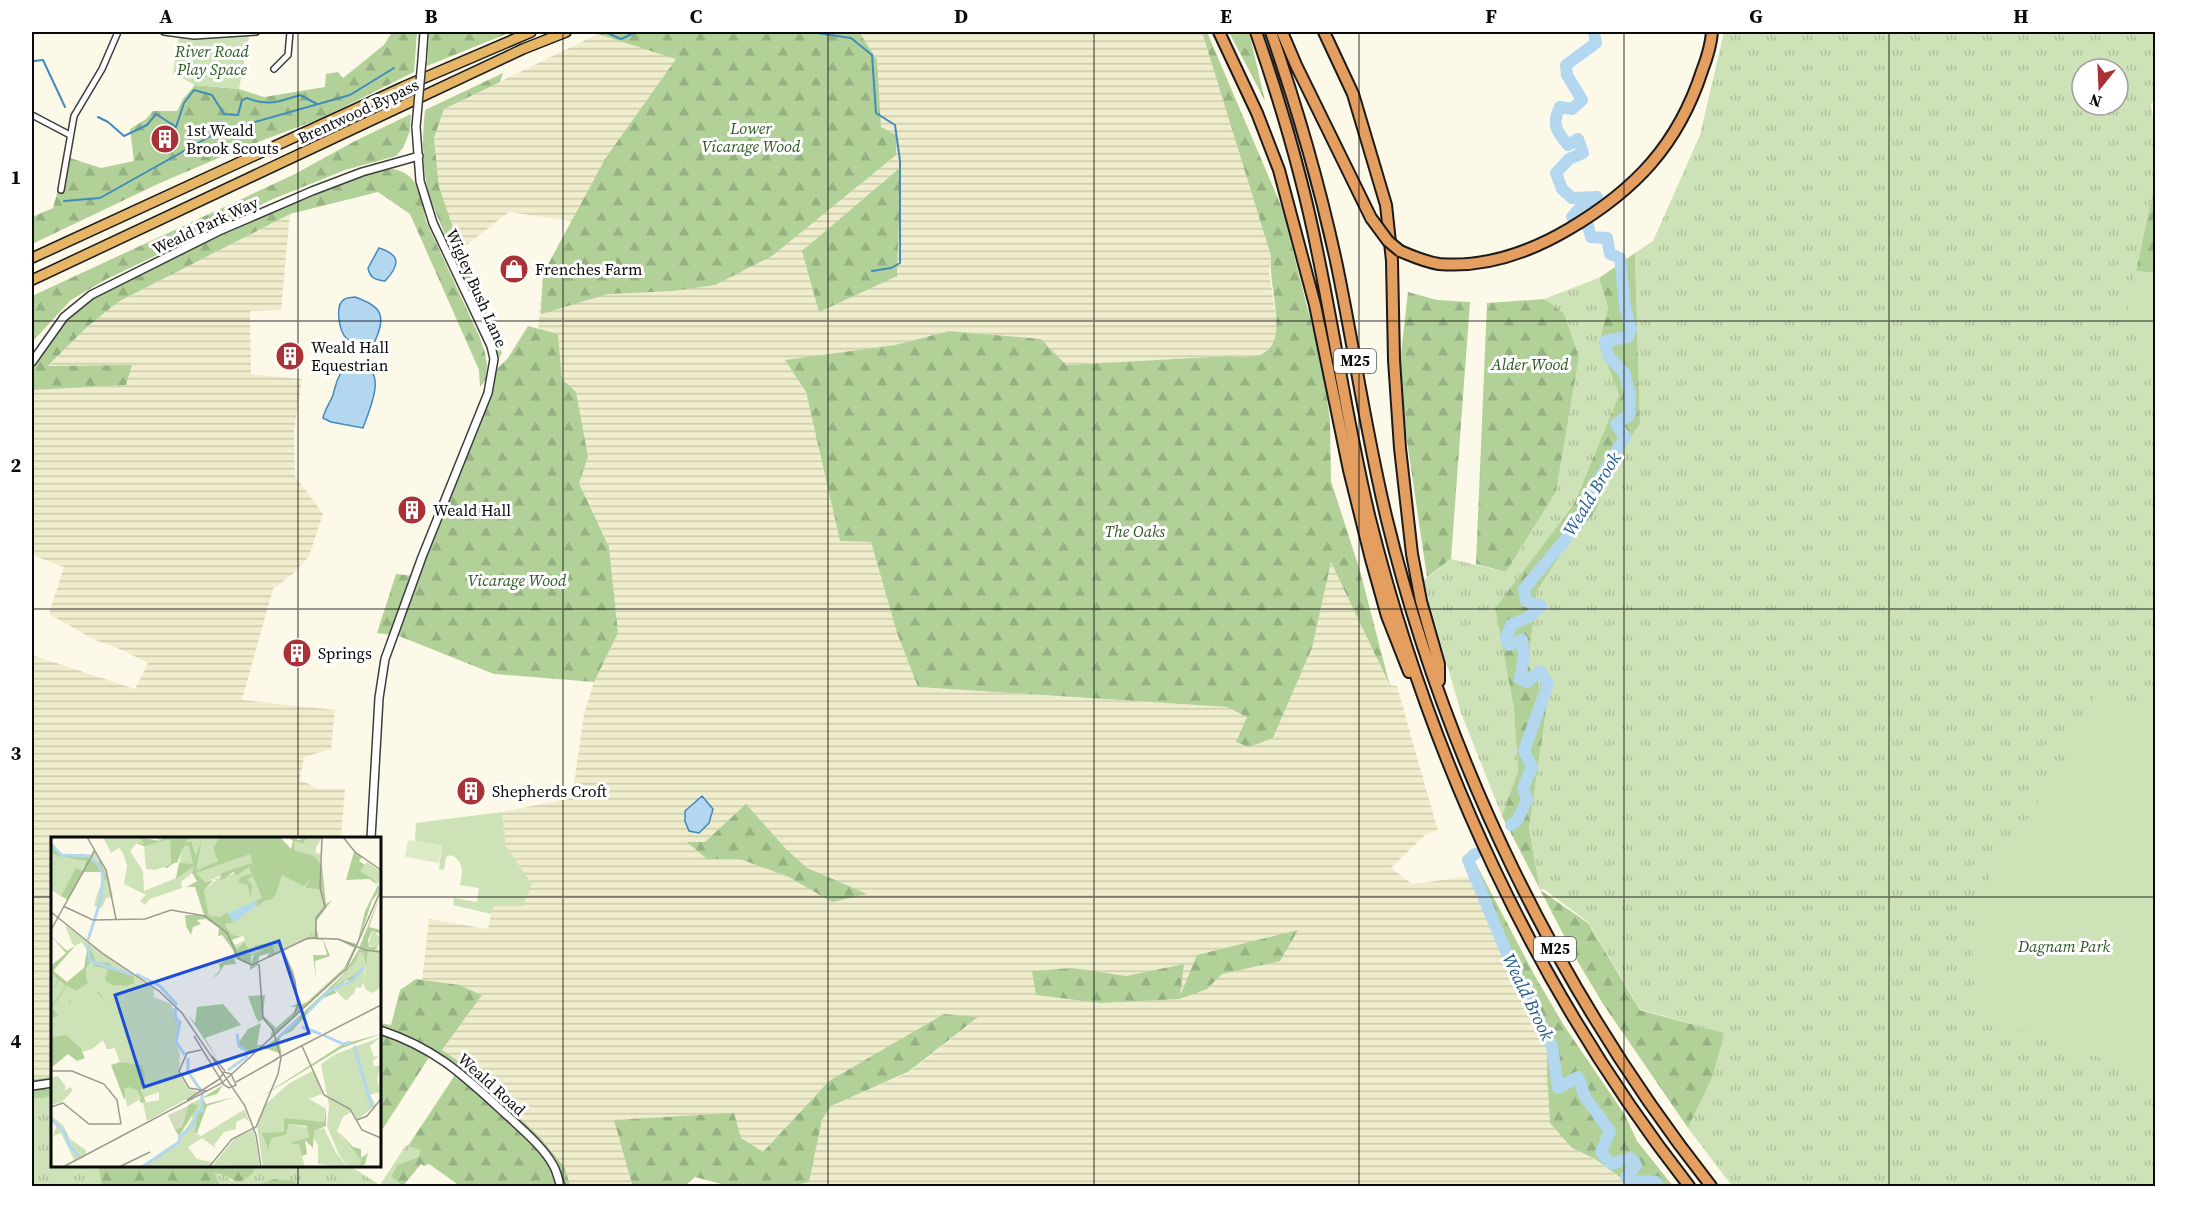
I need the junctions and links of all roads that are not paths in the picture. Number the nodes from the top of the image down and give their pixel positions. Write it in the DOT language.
graph roads {
  1 [pos="118,32"];
  2 [pos="164,32"];
  3 [pos="256,32"];
  4 [pos="290,32"];
  5 [pos="424,32"];
  6 [pos="531,32"];
  7 [pos="567,32"];
  8 [pos="1219,32"];
  9 [pos="1256,32"];
  10 [pos="1271,32"];
  11 [pos="1282,32"];
  12 [pos="1324,32"];
  13 [pos="1712,32"];
  14 [pos="274,69"];
  15 [pos="32,115"];
  16 [pos="70,135"];
  17 [pos="419,156"];
  18 [pos="1279,170"];
  19 [pos="61,190"];
  20 [pos="32,258"];
  21 [pos="32,280"];
  22 [pos="1335,344"];
  23 [pos="32,362"];
  24 [pos="1439,690"];
  25 [pos="1424,699"];
  26 [pos="371,837"];
  27 [pos="381,1030"];
  28 [pos="51,1083"];
  29 [pos="32,1086"];
  30 [pos="561,1186"];
  31 [pos="1689,1186"];
  32 [pos="1711,1186"];
  1 -- 16 [label="street"];
  2 -- 3 [label="street"];
  4 -- 14 [label="street"];
  5 -- 17 [label="street, Wigley Bush Lane, bridge"];
  6 -- 20 [label="highway, Brentwood Bypass"];
  7 -- 21 [label="highway, Brentwood Bypass"];
  8 -- 18 [label="highway, M25"];
  9 -- 22 [label="highway, M25"];
  10 -- 24 [label="highway, M25"];
  11 -- 13 [label="highway, bridge"];
  12 -- 24 [label="highway, M25"];
  15 -- 16 [label="street"];
  16 -- 19 [label="street"];
  17 -- 23 [label="street, Weald Park Way"];
  17 -- 26 [label="street, Wigley Bush Lane"];
  18 -- 22 [label="highway, M25"];
  18 -- 25 [label="highway, M25"];
  22 -- 25 [label="highway, M25"];
  24 -- 32 [label="highway, M25"];
  25 -- 31 [label="highway, M25"];
  27 -- 30 [label="street, Weald Road"];
  28 -- 29 [label="street"];
}
